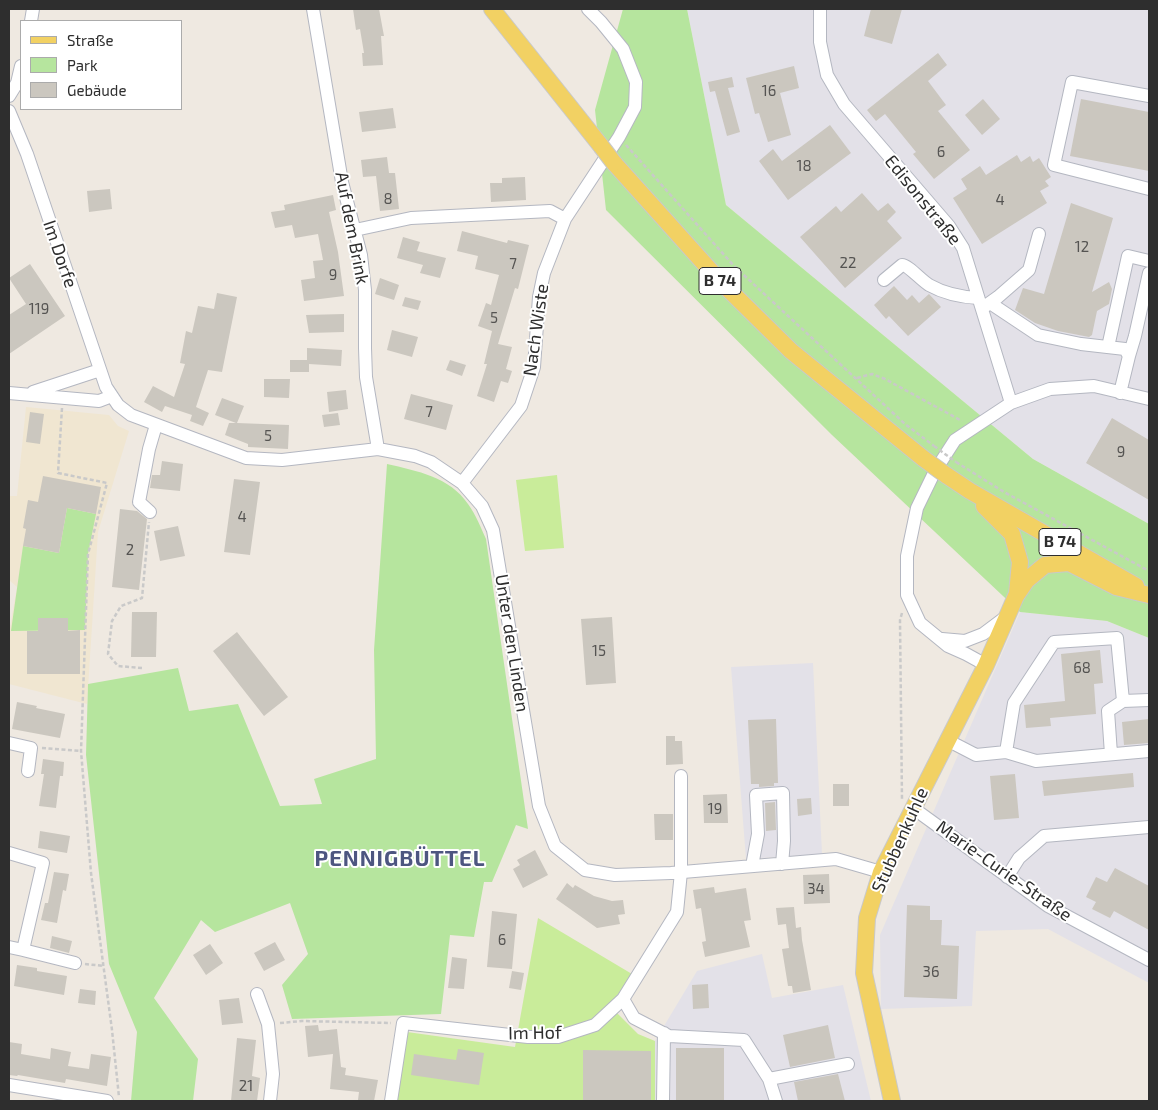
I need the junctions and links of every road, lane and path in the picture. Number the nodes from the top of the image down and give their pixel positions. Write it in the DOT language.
graph roads {
  1 [pos="313,9"];
  2 [pos="492,9"];
  3 [pos="588,9"];
  4 [pos="820,9"];
  5 [pos="20,70"];
  6 [pos="9,96"];
  7 [pos="1149,96"];
  8 [pos="9,110"];
  9 [pos="619,137"];
  10 [pos="1149,188"];
  11 [pos="565,219"];
  12 [pos="355,230"];
  13 [pos="1039,234"];
  14 [pos="1149,261"];
  15 [pos="1149,273"];
  16 [pos="884,280"];
  17 [pos="983,303"];
  18 [pos="1108,347"];
  19 [pos="1129,356"];
  20 [pos="100,370"];
  21 [pos="856,378"];
  22 [pos="9,392"];
  23 [pos="1120,393"];
  24 [pos="28,394"];
  25 [pos="112,396"];
  26 [pos="63,398"];
  27 [pos="1149,399"];
  28 [pos="1011,403"];
  29 [pos="156,425"];
  30 [pos="974,428"];
  31 [pos="378,449"];
  32 [pos="929,452"];
  33 [pos="951,468"];
  34 [pos="462,483"];
  35 [pos="970,492"];
  36 [pos="150,512"];
  37 [pos="1149,571"];
  38 [pos="1149,594"];
  39 [pos="907,595"];
  40 [pos="1016,596"];
  41 [pos="1007,616"];
  42 [pos="938,639"];
  43 [pos="986,665"];
  44 [pos="142,668"];
  45 [pos="1149,700"];
  46 [pos="1123,701"];
  47 [pos="947,740"];
  48 [pos="9,743"];
  49 [pos="31,748"];
  50 [pos="81,751"];
  51 [pos="1149,751"];
  52 [pos="1006,752"];
  53 [pos="1111,754"];
  54 [pos="28,771"];
  55 [pos="681,776"];
  56 [pos="913,808"];
  57 [pos="1149,827"];
  58 [pos="9,853"];
  59 [pos="782,864"];
  60 [pos="752,866"];
  61 [pos="681,872"];
  62 [pos="881,872"];
  63 [pos="1007,877"];
  64 [pos="9,947"];
  65 [pos="23,950"];
  66 [pos="1149,960"];
  67 [pos="75,963"];
  68 [pos="104,966"];
  69 [pos="257,994"];
  70 [pos="623,999"];
  71 [pos="403,1023"];
  72 [pos="268,1024"];
  73 [pos="664,1034"];
  74 [pos="848,1064"];
  75 [pos="770,1079"];
  76 [pos="9,1085"];
  77 [pos="69,1098"];
  78 [pos="107,1101"];
  79 [pos="120,1101"];
  80 [pos="270,1101"];
  81 [pos="391,1101"];
  82 [pos="663,1101"];
  83 [pos="776,1101"];
  84 [pos="892,1101"];
  1 -- 12 [label="street, Auf dem Brink"];
  2 -- 32 [label="main road, B 74, bridge"];
  3 -- 9 [label="street, Nach Wiste"];
  4 -- 17 [label="street, Edisonstraße"];
  5 -- 6 [label="street"];
  7 -- 10 [label="street"];
  8 -- 20 [label="street, Im Dorfe"];
  9 -- 11 [label="street, Nach Wiste"];
  9 -- 21 [label="path"];
  11 -- 12 [label="street"];
  11 -- 34 [label="street, Nach Wiste"];
  12 -- 31 [label="street, Auf dem Brink"];
  13 -- 17 [label="street"];
  14 -- 18 [label="street"];
  15 -- 19 [label="street"];
  16 -- 17 [label="street"];
  17 -- 18 [label="street"];
  17 -- 28 [label="street, Edisonstraße"];
  18 -- 19 [label="street"];
  19 -- 23 [label="street"];
  20 -- 24 [label="street"];
  20 -- 25 [label="street, Im Dorfe"];
  21 -- 30 [label="path"];
  21 -- 32 [label="path"];
  22 -- 24 [label="street"];
  23 -- 27 [label="street"];
  23 -- 28 [label="street"];
  24 -- 26 [label="street"];
  25 -- 26 [label="street"];
  25 -- 29 [label="street, Unter den Linden"];
  26 -- 50 [label="path"];
  28 -- 30 [label="street"];
  29 -- 31 [label="street, Unter den Linden"];
  29 -- 36 [label="street"];
  30 -- 39 [label="street"];
  31 -- 34 [label="street, Unter den Linden"];
  32 -- 33 [label="main road, B 74, bridge"];
  32 -- 33 [label="path, bridge"];
  33 -- 35 [label="main road, B 74"];
  33 -- 37 [label="path"];
  34 -- 61 [label="street, Unter den Linden"];
  35 -- 38 [label="main road, B 74"];
  35 -- 40 [label="main road, B 74"];
  36 -- 44 [label="path"];
  38 -- 40 [label="main road, B 74"];
  39 -- 42 [label="street"];
  39 -- 56 [label="path"];
  40 -- 41 [label="main road, Stubbenkuhle"];
  41 -- 42 [label="street"];
  41 -- 43 [label="main road, Stubbenkuhle"];
  42 -- 43 [label="street"];
  43 -- 47 [label="main road, Stubbenkuhle"];
  45 -- 46 [label="street"];
  46 -- 52 [label="street"];
  46 -- 53 [label="street"];
  47 -- 52 [label="street"];
  47 -- 56 [label="main road, Stubbenkuhle"];
  48 -- 49 [label="street"];
  49 -- 50 [label="path"];
  49 -- 54 [label="street"];
  50 -- 68 [label="path"];
  51 -- 53 [label="street"];
  52 -- 53 [label="street"];
  55 -- 61 [label="street, Im Hof"];
  56 -- 62 [label="main road, Stubbenkuhle"];
  56 -- 63 [label="street, Marie-Curie-Straße"];
  57 -- 63 [label="street"];
  58 -- 65 [label="street"];
  59 -- 60 [label="street, Unter den Linden"];
  59 -- 60 [label="street"];
  59 -- 62 [label="street, Unter den Linden"];
  60 -- 61 [label="street, Unter den Linden"];
  61 -- 70 [label="street, Im Hof"];
  62 -- 84 [label="main road, Stubbenkuhle"];
  63 -- 66 [label="street, Marie-Curie-Straße"];
  64 -- 65 [label="street"];
  65 -- 67 [label="street"];
  67 -- 68 [label="path"];
  68 -- 79 [label="path"];
  69 -- 72 [label="street"];
  70 -- 71 [label="street, Im Hof"];
  70 -- 73 [label="street"];
  71 -- 72 [label="path"];
  71 -- 81 [label="street"];
  72 -- 80 [label="street"];
  73 -- 75 [label="street"];
  73 -- 82 [label="street"];
  74 -- 75 [label="street"];
  75 -- 83 [label="street"];
  76 -- 77 [label="street"];
  77 -- 78 [label="street"];
}
